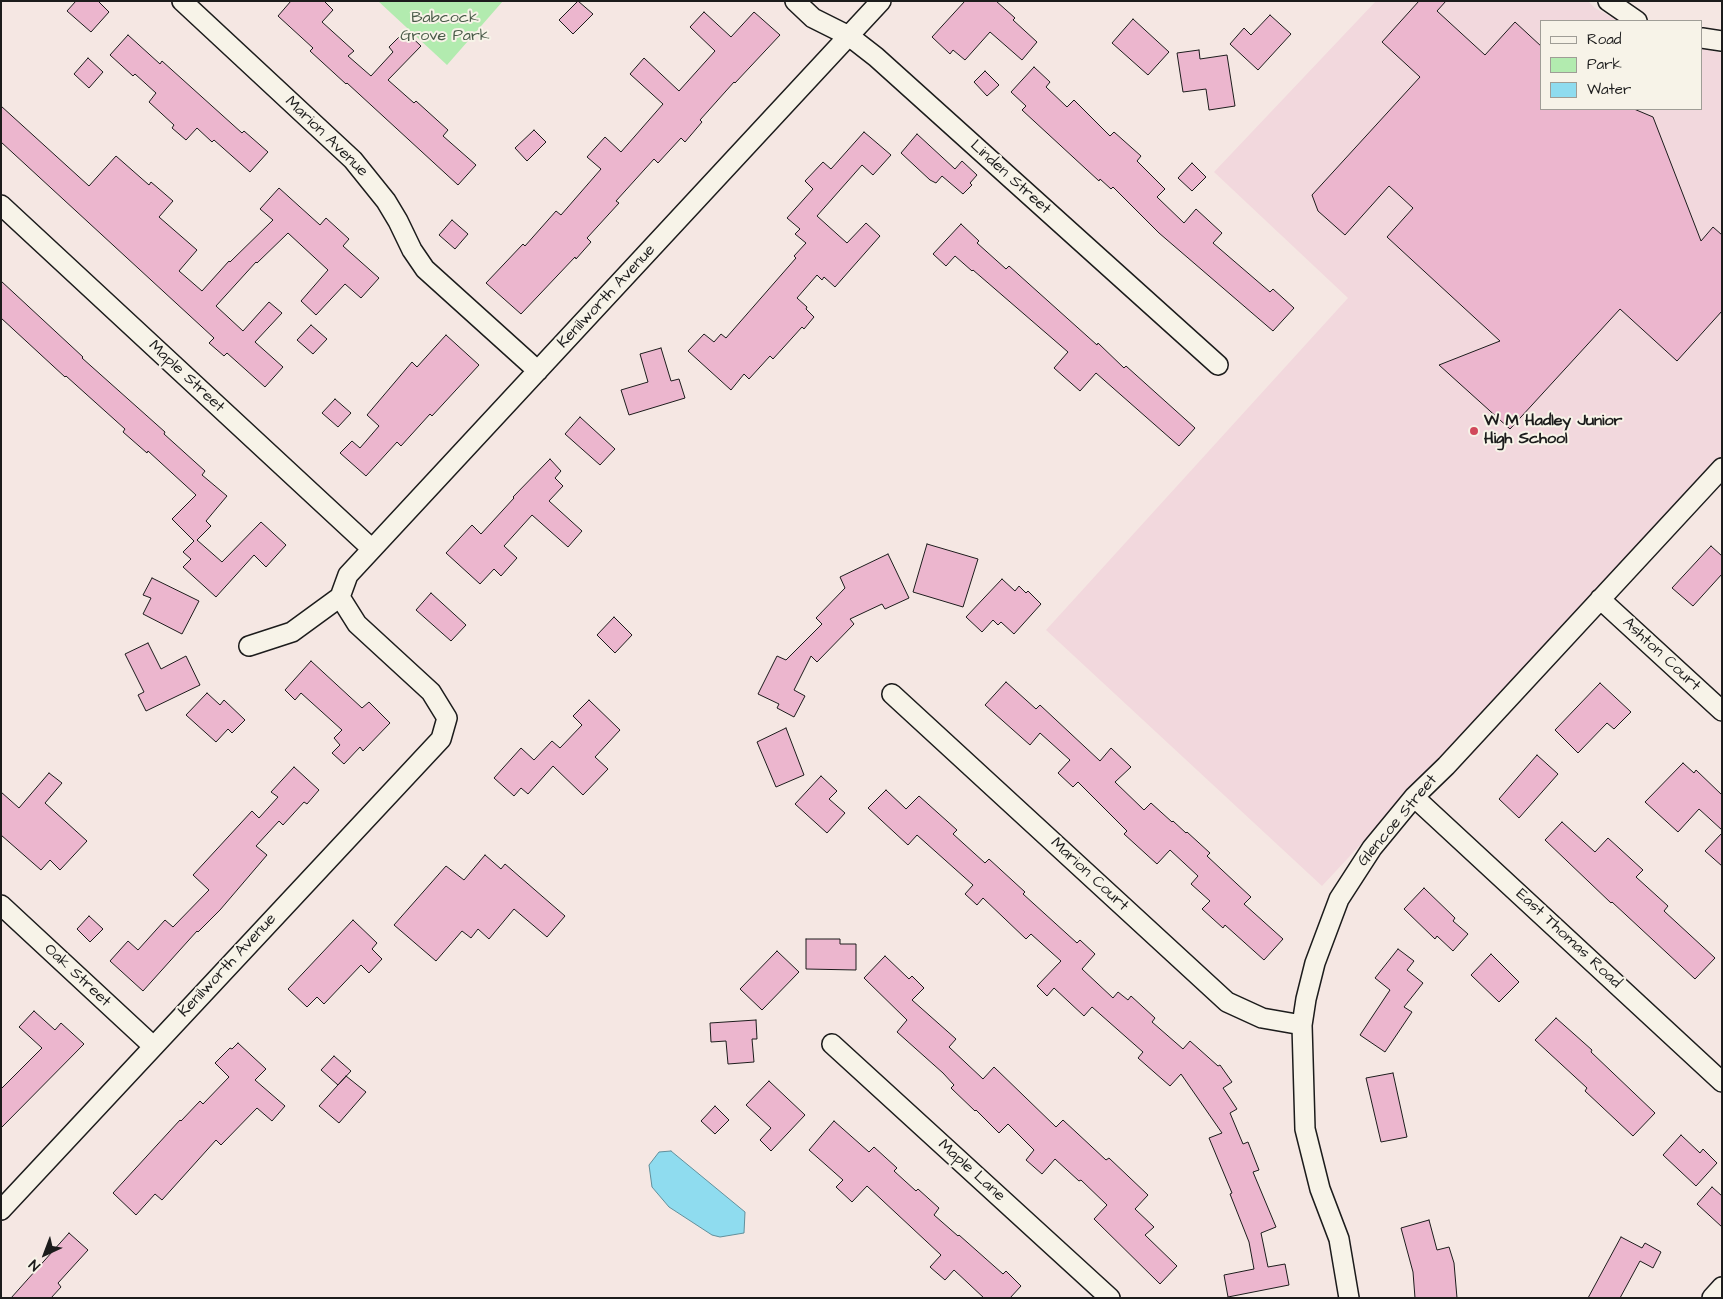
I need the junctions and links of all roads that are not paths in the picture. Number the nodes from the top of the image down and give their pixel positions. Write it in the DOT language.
graph roads {
  1 [pos="182,1"];
  2 [pos="795,1"];
  3 [pos="881,1"];
  4 [pos="1608,1"];
  5 [pos="1636,20"];
  6 [pos="849,36"];
  7 [pos="1703,38"];
  8 [pos="1722,41"];
  9 [pos="1,205"];
  10 [pos="1218,365"];
  11 [pos="538,371"];
  12 [pos="1722,468"];
  13 [pos="372,550"];
  14 [pos="340,597"];
  15 [pos="1600,599"];
  16 [pos="249,646"];
  17 [pos="892,694"];
  18 [pos="1722,711"];
  19 [pos="1414,797"];
  20 [pos="1,906"];
  21 [pos="1302,1025"];
  22 [pos="832,1044"];
  23 [pos="153,1046"];
  24 [pos="1722,1082"];
  25 [pos="1,1210"];
  26 [pos="1722,1287"];
  27 [pos="1110,1298"];
  28 [pos="1349,1298"];
  29 [pos="1712,1298"];
  1 -- 11 [label="street, Marion Avenue"];
  2 -- 6 [label="street, Linden Street"];
  3 -- 6 [label="street, Kenilworth Avenue"];
  4 -- 5 [label="street"];
  6 -- 10 [label="street, Linden Street"];
  6 -- 11 [label="street, Kenilworth Avenue"];
  7 -- 8 [label="street"];
  9 -- 13 [label="street, Maple Street"];
  11 -- 13 [label="street, Kenilworth Avenue"];
  12 -- 15 [label="street, Glencoe Street"];
  13 -- 14 [label="street, Kenilworth Avenue"];
  14 -- 16 [label="street"];
  14 -- 23 [label="street, Kenilworth Avenue"];
  15 -- 18 [label="street, Ashton Court"];
  15 -- 19 [label="street, Glencoe Street"];
  17 -- 21 [label="street, Marion Court"];
  19 -- 21 [label="street, Glencoe Street"];
  19 -- 24 [label="street, East Thomas Road"];
  20 -- 23 [label="street, Oak Street"];
  21 -- 28 [label="street, Glencoe Street"];
  22 -- 27 [label="street, Maple Lane"];
  23 -- 25 [label="street, Kenilworth Avenue"];
  26 -- 29 [label="street"];
}
